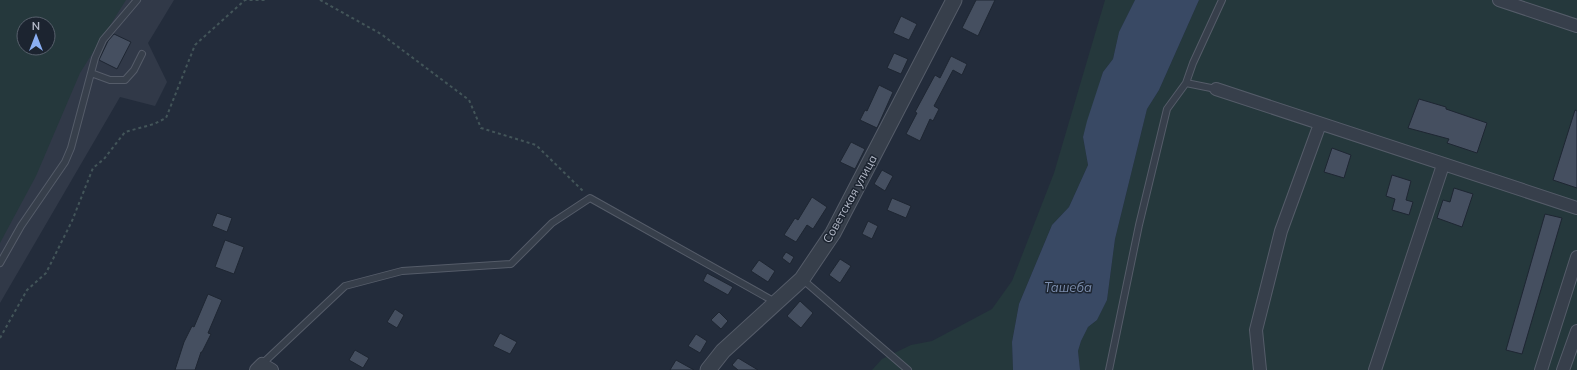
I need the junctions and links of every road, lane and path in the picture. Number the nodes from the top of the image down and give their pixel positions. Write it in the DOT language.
graph roads {
  1 [pos="137,0"];
  2 [pos="266,0"];
  3 [pos="320,0"];
  4 [pos="954,0"];
  5 [pos="1222,0"];
  6 [pos="1499,0"];
  7 [pos="1577,26"];
  8 [pos="142,54"];
  9 [pos="91,73"];
  10 [pos="1186,83"];
  11 [pos="1216,89"];
  12 [pos="1320,124"];
  13 [pos="1443,165"];
  14 [pos="590,198"];
  15 [pos="1577,208"];
  16 [pos="1577,256"];
  17 [pos="0,263"];
  18 [pos="802,279"];
  19 [pos="778,303"];
  20 [pos="1577,331"];
  21 [pos="0,338"];
  22 [pos="263,368"];
  23 [pos="708,370"];
  24 [pos="908,370"];
  25 [pos="1109,370"];
  26 [pos="1260,370"];
  27 [pos="1375,370"];
  28 [pos="1540,370"];
  29 [pos="1564,370"];
  1 -- 9 [label="lane"];
  2 -- 21 [label="path"];
  3 -- 14 [label="path"];
  4 -- 18 [label="street, Советская улица"];
  5 -- 10 [label="lane"];
  6 -- 7 [label="street"];
  8 -- 9 [label="lane"];
  9 -- 17 [label="lane"];
  10 -- 11 [label="lane"];
  10 -- 25 [label="lane"];
  11 -- 12 [label="street"];
  12 -- 13 [label="street"];
  12 -- 26 [label="street"];
  13 -- 15 [label="street"];
  13 -- 27 [label="street"];
  14 -- 19 [label="lane"];
  14 -- 22 [label="lane"];
  16 -- 28 [label="street"];
  18 -- 19 [label="street, Советская улица"];
  18 -- 24 [label="lane"];
  19 -- 23 [label="street, Советская улица"];
  20 -- 29 [label="street"];
}
